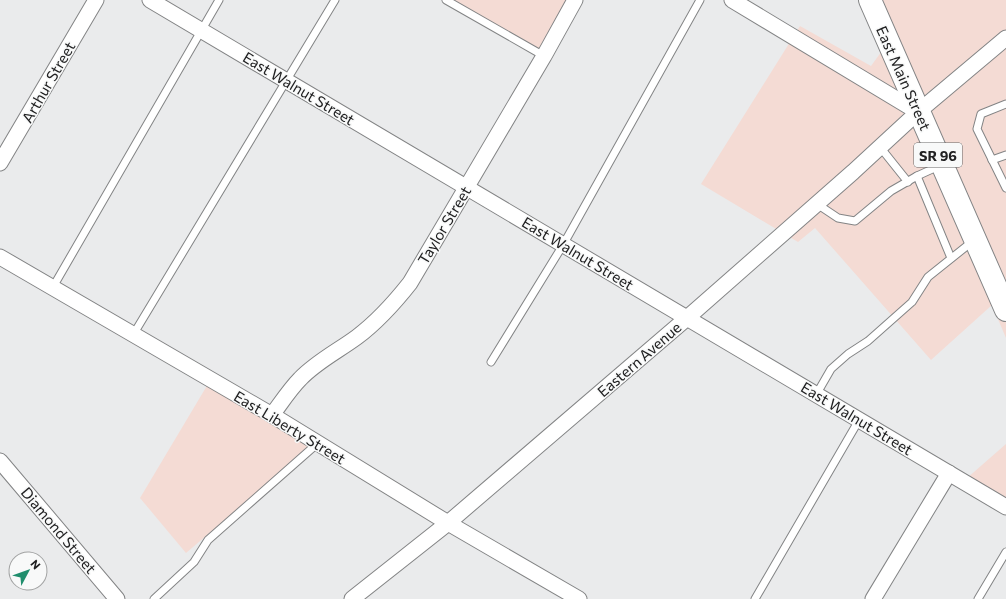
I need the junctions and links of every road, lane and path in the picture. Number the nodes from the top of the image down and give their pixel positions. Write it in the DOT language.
graph roads {
  1 [pos="96,0"];
  2 [pos="150,0"];
  3 [pos="219,0"];
  4 [pos="335,0"];
  5 [pos="446,0"];
  6 [pos="575,0"];
  7 [pos="700,0"];
  8 [pos="732,0"];
  9 [pos="870,0"];
  10 [pos="202,31"];
  11 [pos="1004,43"];
  12 [pos="544,56"];
  13 [pos="286,81"];
  14 [pos="1006,104"];
  15 [pos="918,112"];
  16 [pos="880,147"];
  17 [pos="1006,155"];
  18 [pos="992,160"];
  19 [pos="0,163"];
  20 [pos="942,165"];
  21 [pos="917,176"];
  22 [pos="908,182"];
  23 [pos="467,187"];
  24 [pos="1006,188"];
  25 [pos="817,204"];
  26 [pos="975,240"];
  27 [pos="563,245"];
  28 [pos="0,257"];
  29 [pos="951,258"];
  30 [pos="53,287"];
  31 [pos="1006,310"];
  32 [pos="687,318"];
  33 [pos="133,335"];
  34 [pos="491,362"];
  35 [pos="816,394"];
  36 [pos="272,415"];
  37 [pos="859,420"];
  38 [pos="318,444"];
  39 [pos="0,461"];
  40 [pos="949,473"];
  41 [pos="1006,507"];
  42 [pos="448,523"];
  43 [pos="1006,552"];
  44 [pos="117,599"];
  45 [pos="154,599"];
  46 [pos="352,599"];
  47 [pos="579,599"];
  48 [pos="755,599"];
  49 [pos="873,599"];
  50 [pos="978,599"];
  1 -- 19 [label="street, Arthur Street"];
  2 -- 10 [label="street, East Walnut Street"];
  3 -- 10 [label="lane"];
  4 -- 13 [label="lane"];
  5 -- 12 [label="lane"];
  6 -- 12 [label="street, Taylor Street"];
  7 -- 27 [label="lane"];
  8 -- 15 [label="street"];
  9 -- 15 [label="main road, East Main Street / SR 96"];
  10 -- 13 [label="street, East Walnut Street"];
  10 -- 30 [label="lane"];
  11 -- 15 [label="street, Eastern Avenue"];
  12 -- 23 [label="street, Taylor Street"];
  13 -- 23 [label="street, East Walnut Street"];
  13 -- 33 [label="lane"];
  14 -- 18 [label="lane"];
  15 -- 16 [label="street, Eastern Avenue"];
  15 -- 20 [label="main road, East Main Street / SR 96"];
  16 -- 22 [label="lane"];
  16 -- 25 [label="street, Eastern Avenue"];
  17 -- 18 [label="lane"];
  18 -- 24 [label="lane"];
  20 -- 21 [label="lane"];
  20 -- 26 [label="main road, East Main Street / SR 96"];
  21 -- 22 [label="lane"];
  21 -- 29 [label="lane"];
  22 -- 25 [label="lane"];
  23 -- 27 [label="street, East Walnut Street"];
  23 -- 36 [label="street, Taylor Street"];
  25 -- 32 [label="street, Eastern Avenue"];
  26 -- 29 [label="lane"];
  26 -- 31 [label="main road, East Main Street / SR 96"];
  27 -- 32 [label="street, East Walnut Street"];
  27 -- 34 [label="lane"];
  28 -- 30 [label="street, East Liberty Street"];
  29 -- 35 [label="lane"];
  30 -- 33 [label="street, East Liberty Street"];
  32 -- 35 [label="street, East Walnut Street"];
  32 -- 42 [label="street, Eastern Avenue"];
  33 -- 36 [label="street, East Liberty Street"];
  35 -- 37 [label="street, East Walnut Street"];
  36 -- 38 [label="street, East Liberty Street"];
  37 -- 40 [label="street, East Walnut Street"];
  37 -- 48 [label="lane"];
  38 -- 42 [label="street, East Liberty Street"];
  38 -- 45 [label="lane"];
  39 -- 44 [label="street, Diamond Street"];
  40 -- 41 [label="street, East Walnut Street"];
  40 -- 49 [label="street"];
  42 -- 46 [label="street, Eastern Avenue"];
  42 -- 47 [label="street, East Liberty Street"];
  43 -- 50 [label="lane"];
}
